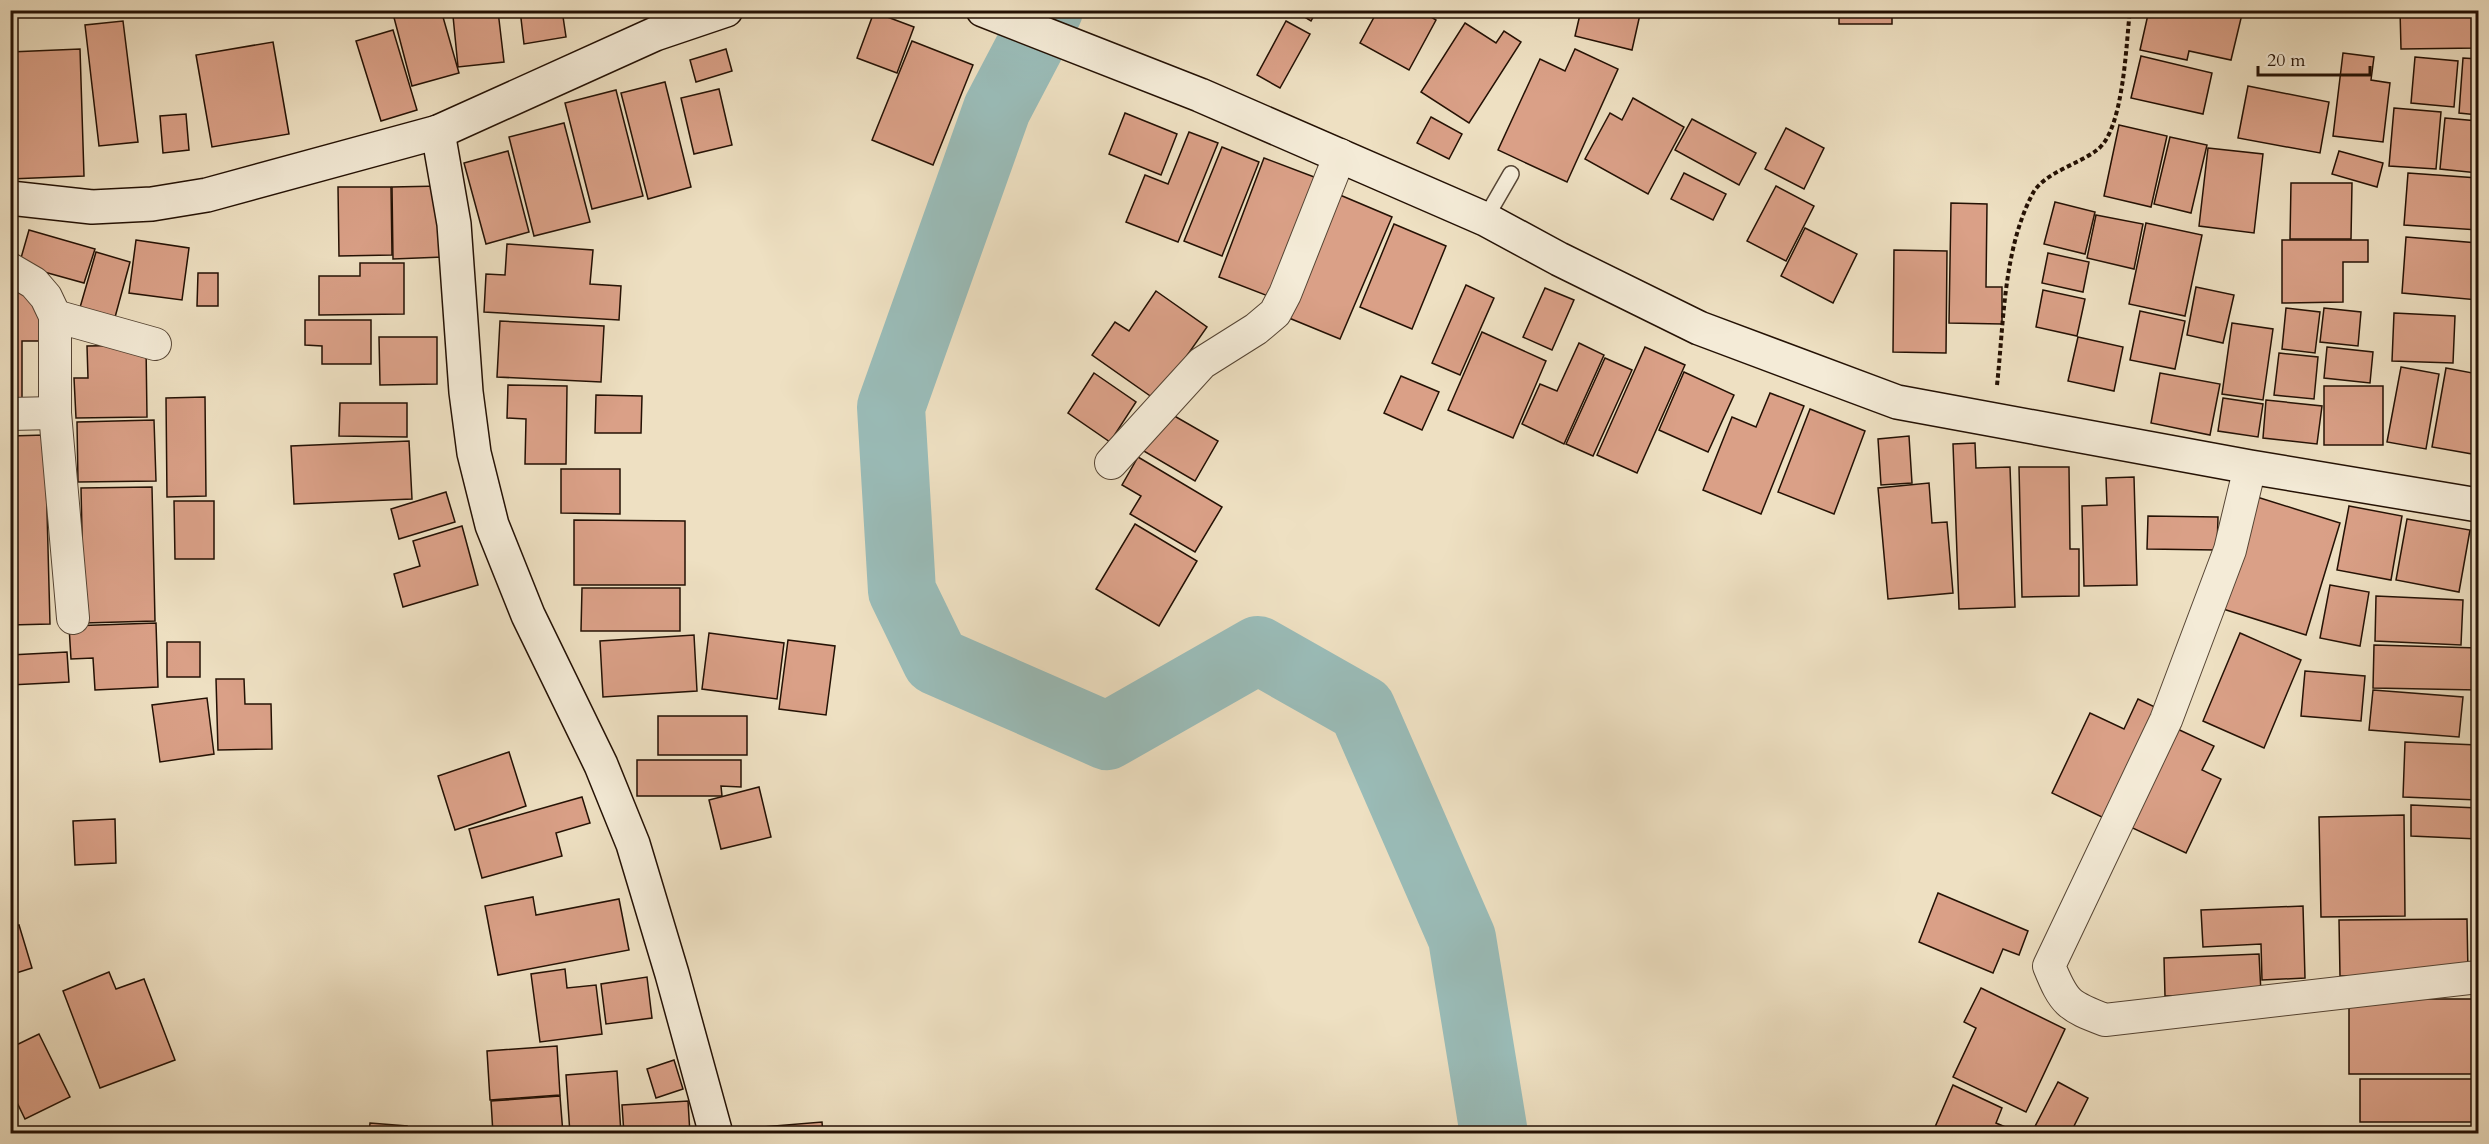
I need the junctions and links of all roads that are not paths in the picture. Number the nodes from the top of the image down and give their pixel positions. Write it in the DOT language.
graph roads {
  1 [pos="726,10"];
  2 [pos="983,10"];
  3 [pos="438,132"];
  4 [pos="1340,155"];
  5 [pos="1511,174"];
  6 [pos="10,198"];
  7 [pos="1485,219"];
  8 [pos="10,268"];
  9 [pos="55,316"];
  10 [pos="155,344"];
  11 [pos="55,413"];
  12 [pos="10,414"];
  13 [pos="1111,463"];
  14 [pos="2250,467"];
  15 [pos="2478,505"];
  16 [pos="73,618"];
  17 [pos="2478,977"];
  18 [pos="716,1134"];
  1 -- 3 [label="street"];
  2 -- 4 [label="street"];
  3 -- 6 [label="street"];
  3 -- 18 [label="street"];
  4 -- 7 [label="street"];
  4 -- 13 [label="street"];
  5 -- 7 [label="lane"];
  7 -- 14 [label="street"];
  8 -- 9 [label="street"];
  9 -- 10 [label="street"];
  9 -- 11 [label="street"];
  11 -- 12 [label="street"];
  11 -- 16 [label="street"];
  14 -- 15 [label="street"];
  14 -- 17 [label="street"];
}
